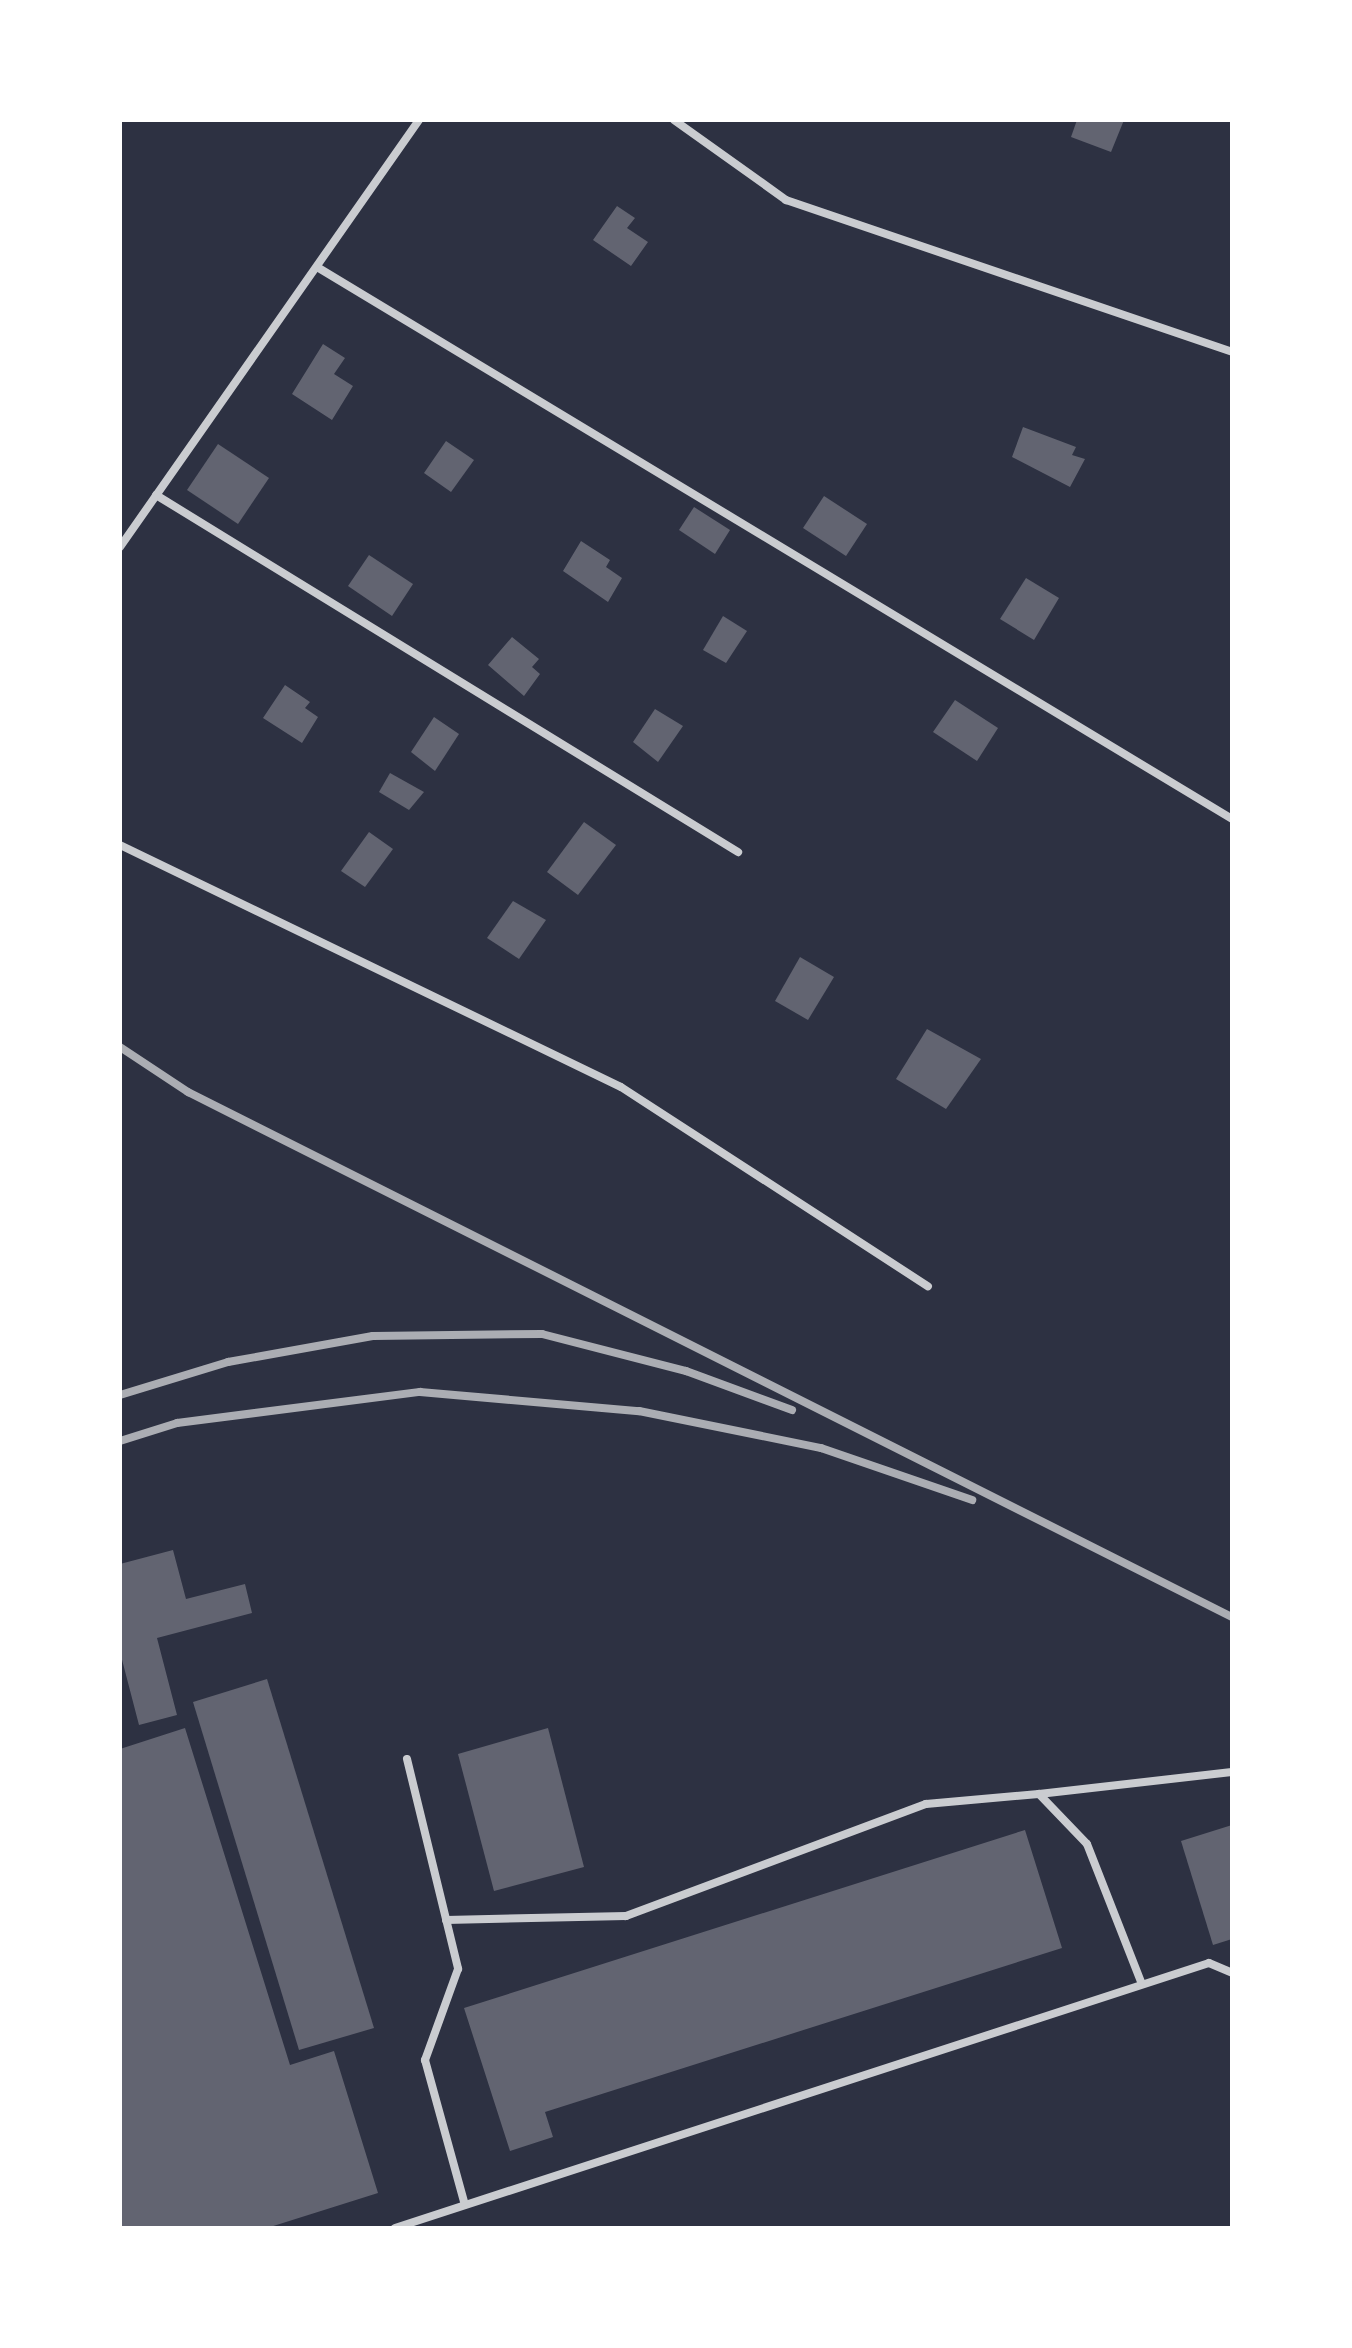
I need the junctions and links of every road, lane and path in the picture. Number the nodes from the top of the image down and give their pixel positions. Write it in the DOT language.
graph roads {
  1 [pos="419,120"];
  2 [pos="674,120"];
  3 [pos="317,267"];
  4 [pos="1232,352"];
  5 [pos="156,495"];
  6 [pos="120,547"];
  7 [pos="1232,819"];
  8 [pos="120,845"];
  9 [pos="738,852"];
  10 [pos="928,1286"];
  11 [pos="407,1759"];
  12 [pos="1232,1772"];
  13 [pos="1039,1794"];
  14 [pos="446,1920"];
  15 [pos="1232,1973"];
  16 [pos="1142,1984"];
  17 [pos="466,2204"];
  18 [pos="395,2228"];
  1 -- 3 [label="lane"];
  2 -- 4 [label="lane"];
  3 -- 5 [label="lane"];
  3 -- 7 [label="lane"];
  5 -- 6 [label="lane"];
  5 -- 9 [label="lane"];
  8 -- 10 [label="lane"];
  11 -- 14 [label="lane"];
  12 -- 13 [label="lane"];
  13 -- 14 [label="lane"];
  13 -- 16 [label="lane"];
  14 -- 17 [label="lane"];
  15 -- 16 [label="lane"];
  16 -- 17 [label="lane"];
  17 -- 18 [label="lane"];
}
